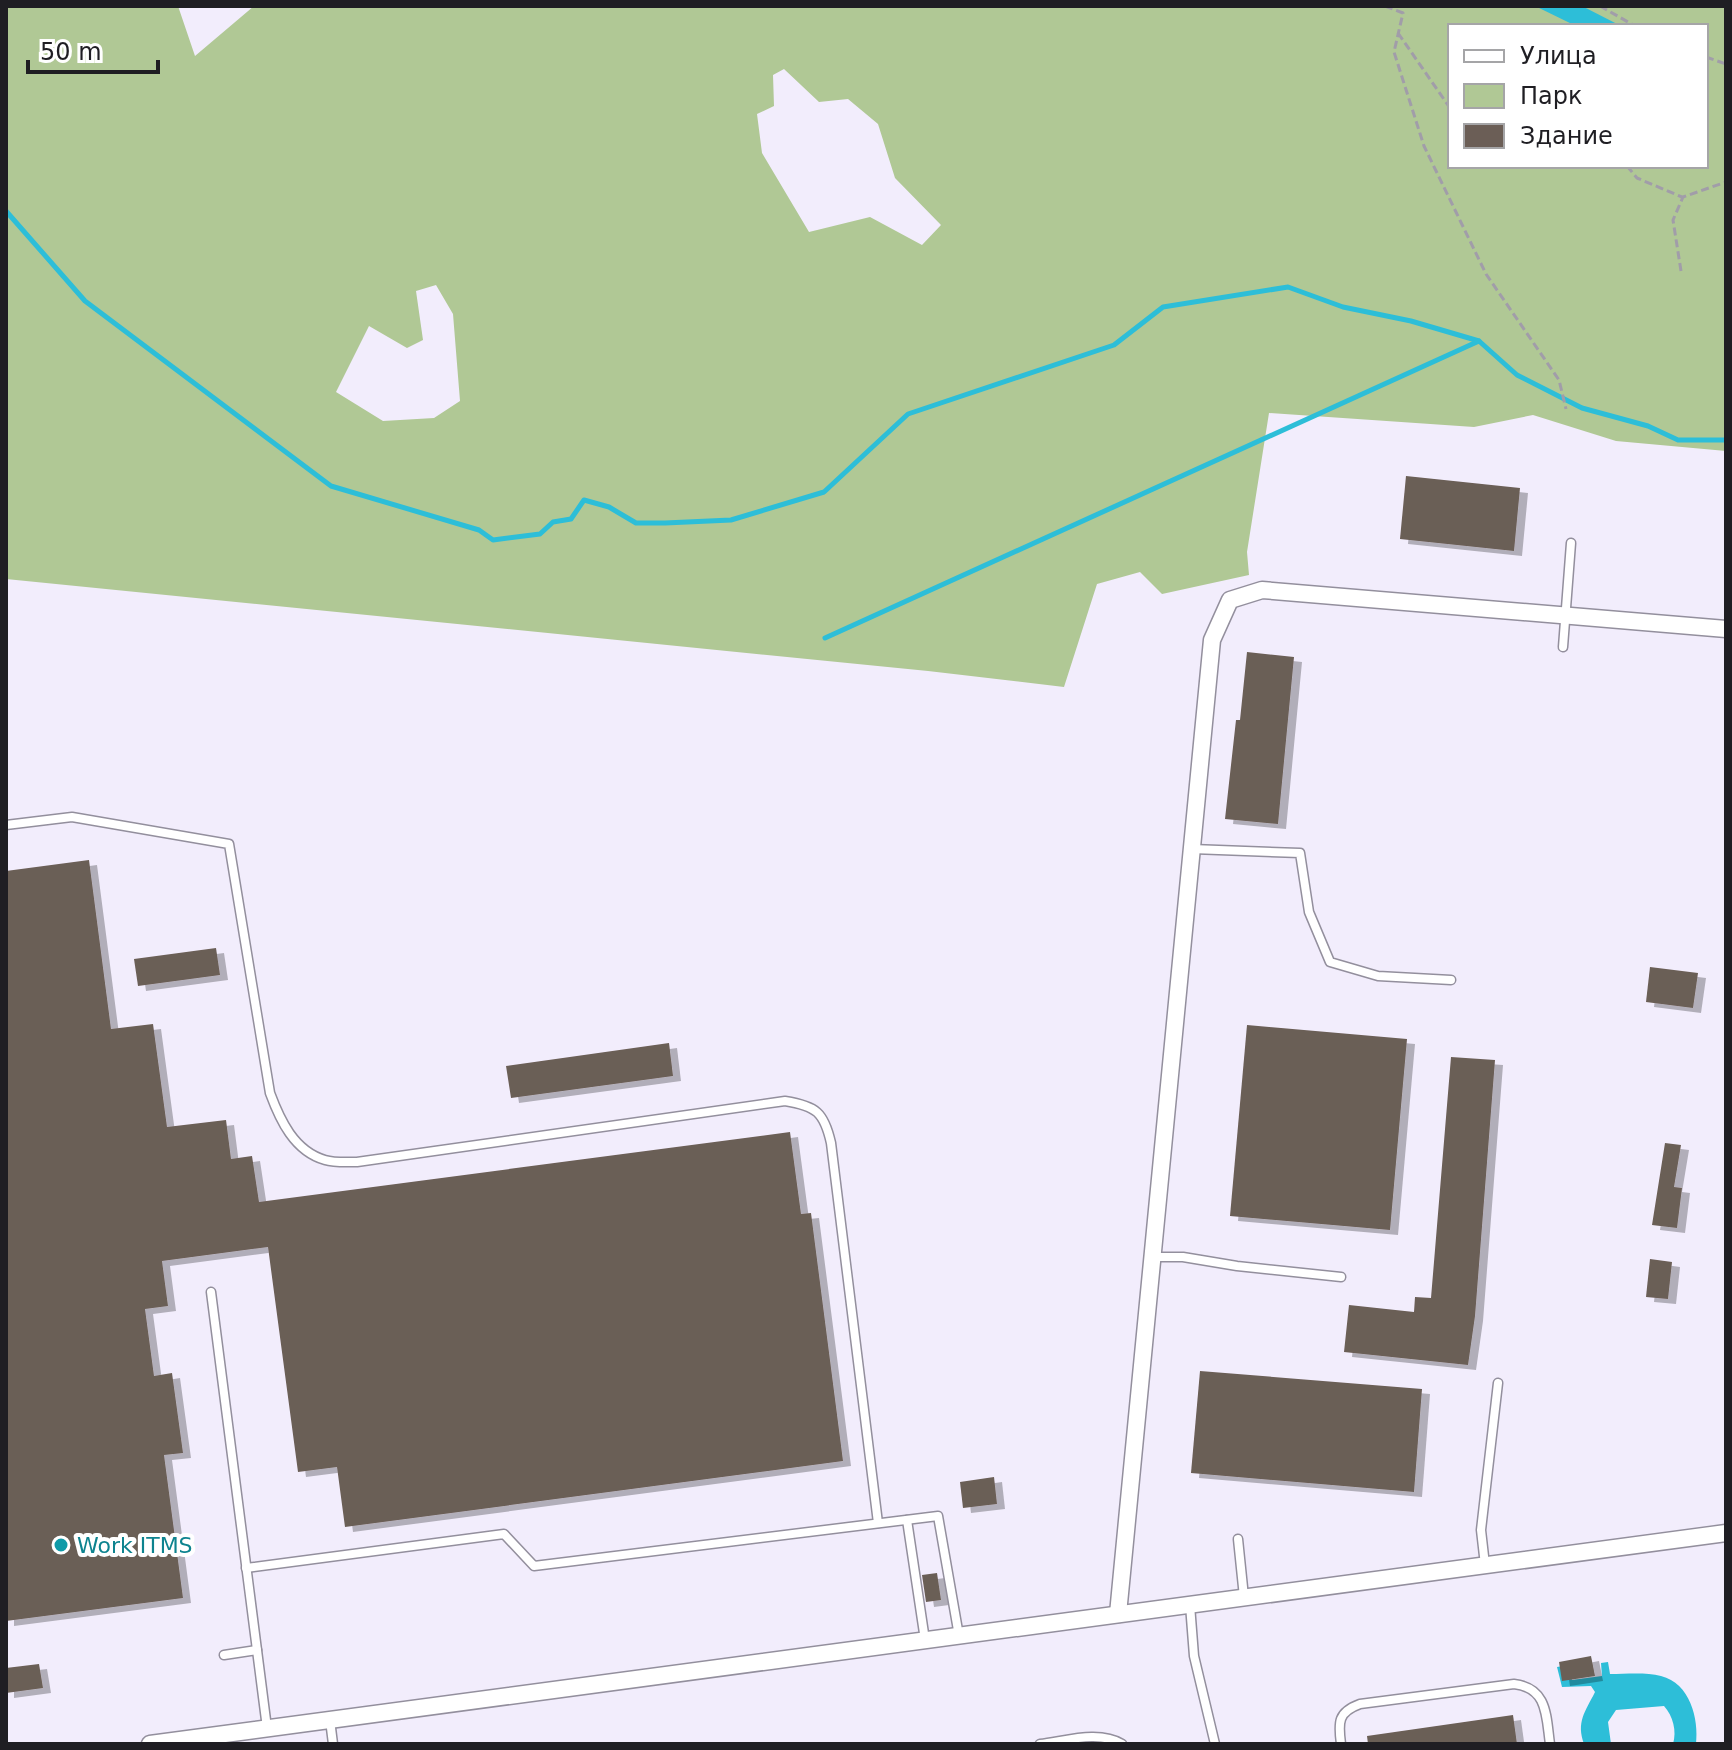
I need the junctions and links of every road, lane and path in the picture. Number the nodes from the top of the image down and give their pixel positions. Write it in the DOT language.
graph roads {
  1 [pos="1385,6"];
  2 [pos="1600,6"];
  3 [pos="1632,24"];
  4 [pos="1398,33"];
  5 [pos="1448,105"];
  6 [pos="1629,168"];
  7 [pos="1726,182"];
  8 [pos="1683,197"];
  9 [pos="1681,271"];
  10 [pos="1566,409"];
  11 [pos="1571,543"];
  12 [pos="1565,615"];
  13 [pos="1726,629"];
  14 [pos="1563,647"];
  15 [pos="6,825"];
  16 [pos="1192,849"];
  17 [pos="1451,980"];
  18 [pos="1153,1257"];
  19 [pos="1341,1277"];
  20 [pos="211,1292"];
  21 [pos="1498,1383"];
  22 [pos="907,1520"];
  23 [pos="878,1523"];
  24 [pos="1726,1533"];
  25 [pos="1238,1539"];
  26 [pos="1485,1565"];
  27 [pos="246,1568"];
  28 [pos="1244,1597"];
  29 [pos="1190,1605"];
  30 [pos="1118,1614"];
  31 [pos="959,1636"];
  32 [pos="925,1640"];
  33 [pos="257,1650"];
  34 [pos="224,1655"];
  35 [pos="330,1720"];
  36 [pos="267,1728"];
  37 [pos="150,1744"];
  38 [pos="333,1744"];
  39 [pos="1040,1744"];
  40 [pos="1122,1744"];
  41 [pos="1215,1744"];
  42 [pos="1341,1744"];
  43 [pos="1550,1744"];
  1 -- 4 [label="path"];
  2 -- 3 [label="path"];
  4 -- 5 [label="path"];
  4 -- 10 [label="path"];
  6 -- 8 [label="path"];
  7 -- 8 [label="path"];
  8 -- 9 [label="path"];
  11 -- 12 [label="lane"];
  12 -- 13 [label="street"];
  12 -- 14 [label="lane"];
  12 -- 16 [label="street"];
  15 -- 23 [label="lane"];
  16 -- 17 [label="lane"];
  16 -- 18 [label="street"];
  18 -- 19 [label="lane"];
  18 -- 30 [label="street"];
  20 -- 27 [label="lane"];
  21 -- 26 [label="lane"];
  22 -- 23 [label="lane"];
  22 -- 31 [label="lane"];
  22 -- 32 [label="lane"];
  23 -- 27 [label="lane"];
  24 -- 26 [label="street"];
  25 -- 28 [label="lane"];
  26 -- 28 [label="street"];
  27 -- 33 [label="lane"];
  28 -- 29 [label="street"];
  29 -- 30 [label="street"];
  29 -- 41 [label="lane"];
  30 -- 31 [label="street"];
  31 -- 32 [label="street"];
  32 -- 35 [label="street"];
  33 -- 34 [label="lane"];
  33 -- 36 [label="lane"];
  35 -- 36 [label="street"];
  35 -- 38 [label="lane"];
  36 -- 37 [label="street"];
  39 -- 40 [label="lane"];
  42 -- 43 [label="lane"];
}
